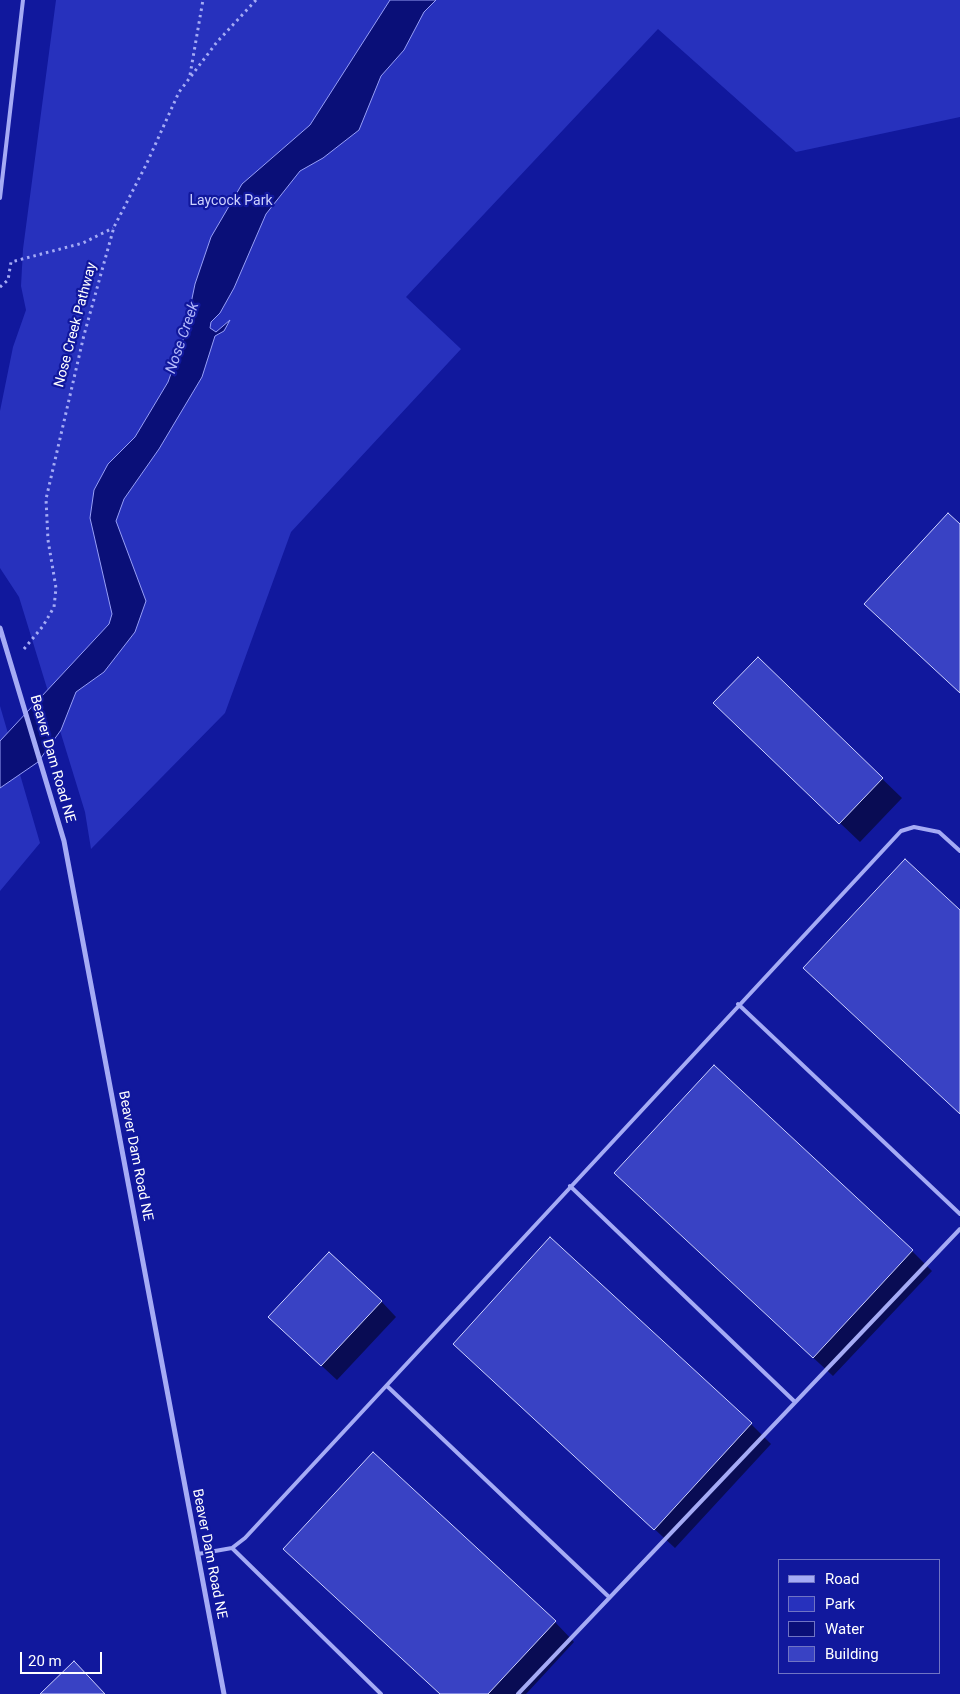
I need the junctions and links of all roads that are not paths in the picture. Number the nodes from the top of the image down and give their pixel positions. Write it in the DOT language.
graph roads {
  1 [pos="23,0"];
  2 [pos="0,198"];
  3 [pos="0,628"];
  4 [pos="960,850"];
  5 [pos="738,1004"];
  6 [pos="570,1186"];
  7 [pos="960,1214"];
  8 [pos="960,1229"];
  9 [pos="386,1386"];
  10 [pos="795,1402"];
  11 [pos="232,1548"];
  12 [pos="198,1554"];
  13 [pos="609,1597"];
  14 [pos="224,1694"];
  15 [pos="381,1694"];
  16 [pos="518,1694"];
  1 -- 2 [label="lane"];
  3 -- 12 [label="street, Beaver Dam Road NE"];
  4 -- 5 [label="lane"];
  5 -- 6 [label="lane"];
  5 -- 7 [label="lane"];
  6 -- 9 [label="lane"];
  6 -- 10 [label="lane"];
  8 -- 10 [label="lane"];
  9 -- 11 [label="lane"];
  9 -- 13 [label="lane"];
  10 -- 13 [label="lane"];
  11 -- 12 [label="lane"];
  11 -- 15 [label="lane"];
  12 -- 14 [label="street, Beaver Dam Road NE"];
  13 -- 16 [label="lane"];
}
